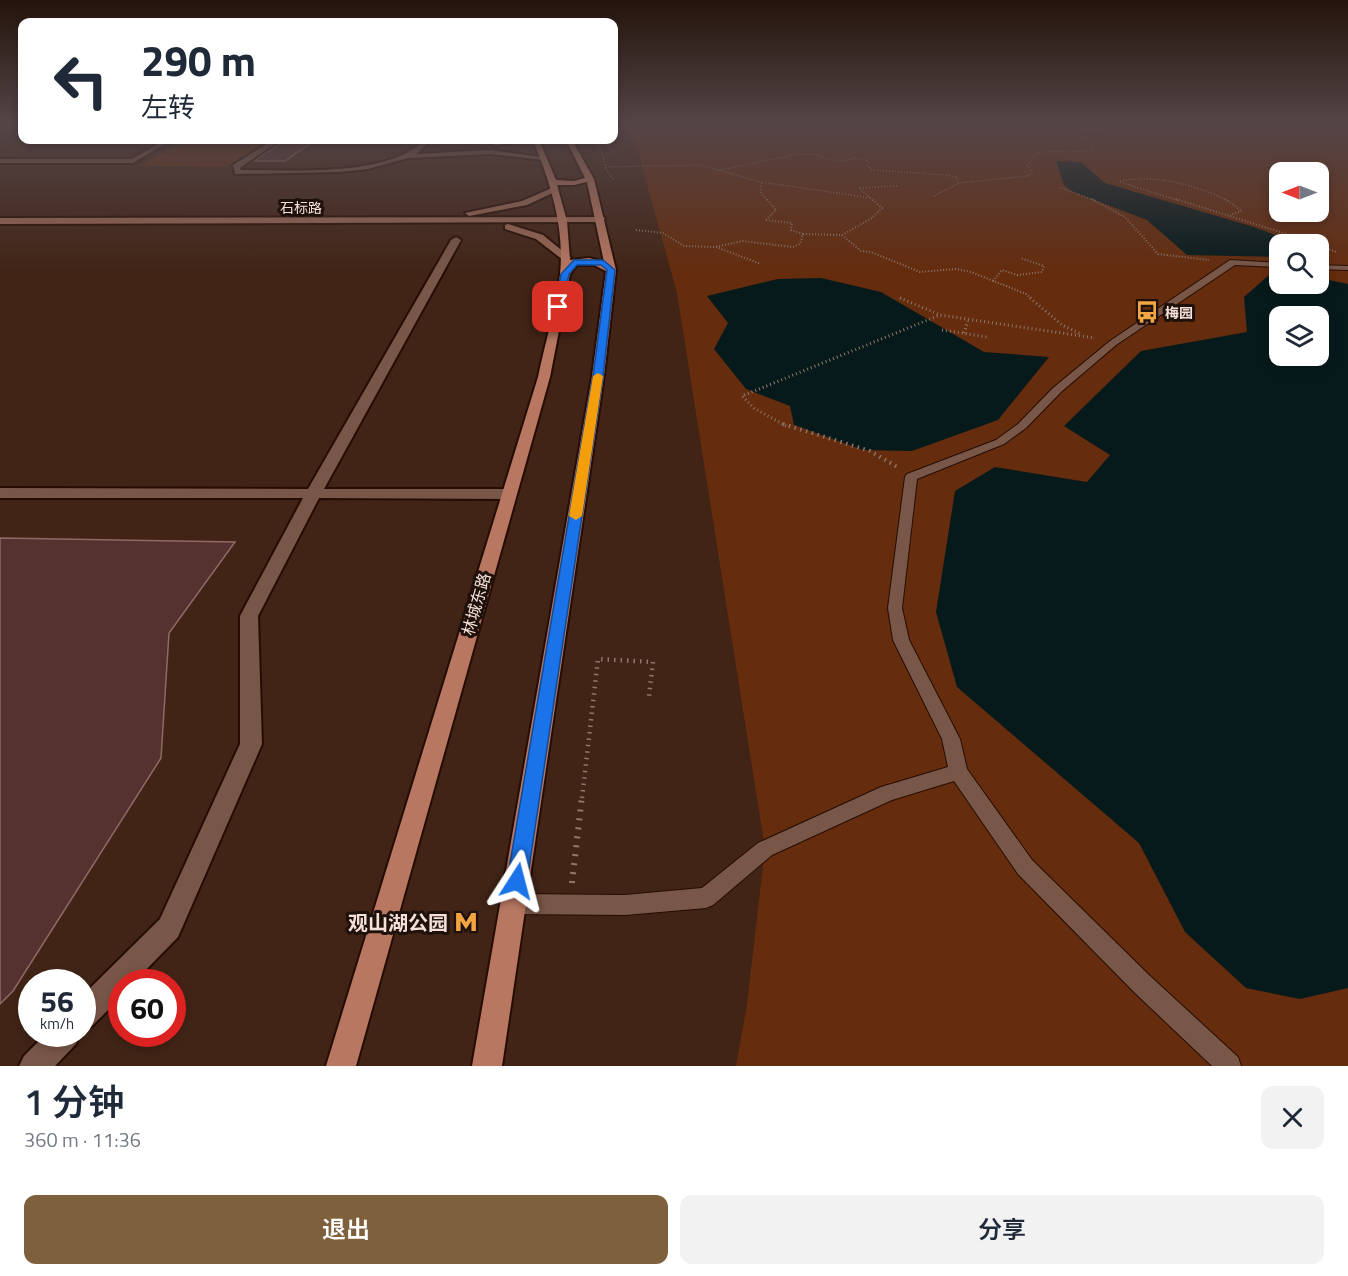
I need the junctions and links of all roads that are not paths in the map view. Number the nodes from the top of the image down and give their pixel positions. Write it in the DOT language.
graph roads {
  1 [pos="550,174"];
  2 [pos="587,174"];
  3 [pos="590,179"];
  4 [pos="554,186"];
  5 [pos="0,213"];
  6 [pos="462,214"];
  7 [pos="599,214"];
  8 [pos="563,215"];
  9 [pos="497,217"];
  10 [pos="0,221"];
  11 [pos="444,221"];
  12 [pos="456,240"];
  13 [pos="1269,264"];
  14 [pos="565,266"];
  15 [pos="1329,267"];
  16 [pos="1348,268"];
  17 [pos="611,270"];
  18 [pos="0,493"];
  19 [pos="313,494"];
  20 [pos="508,494"];
  21 [pos="958,772"];
  22 [pos="513,904"];
  23 [pos="96,1002"];
  24 [pos="53,1047"];
  25 [pos="34,1066"];
  26 [pos="341,1066"];
  27 [pos="487,1066"];
  28 [pos="1229,1066"];
  1 -- 4 [label="main road, 林城东路"];
  2 -- 3 [label="main road"];
  3 -- 4 [label="main road"];
  3 -- 7 [label="main road"];
  4 -- 6 [label="main road"];
  4 -- 8 [label="main road, 林城东路"];
  5 -- 6 [label="main road, 石标路"];
  6 -- 9 [label="main road, 石标路"];
  7 -- 8 [label="main road, 石标路"];
  7 -- 17 [label="main road"];
  8 -- 9 [label="main road, 石标路"];
  8 -- 14 [label="main road, 林城东路"];
  9 -- 11 [label="main road, 石标路"];
  10 -- 11 [label="main road, 石标路"];
  11 -- 14 [label="main road"];
  12 -- 19 [label="street"];
  13 -- 21 [label="lane"];
  14 -- 17 [label="main road"];
  14 -- 20 [label="main road, 林城东路"];
  15 -- 16 [label="lane"];
  17 -- 22 [label="main road"];
  18 -- 19 [label="street"];
  19 -- 20 [label="street"];
  19 -- 23 [label="street"];
  20 -- 26 [label="main road, 林城东路"];
  21 -- 22 [label="lane"];
  21 -- 28 [label="lane"];
  22 -- 27 [label="main road"];
  24 -- 25 [label="street"];
}
